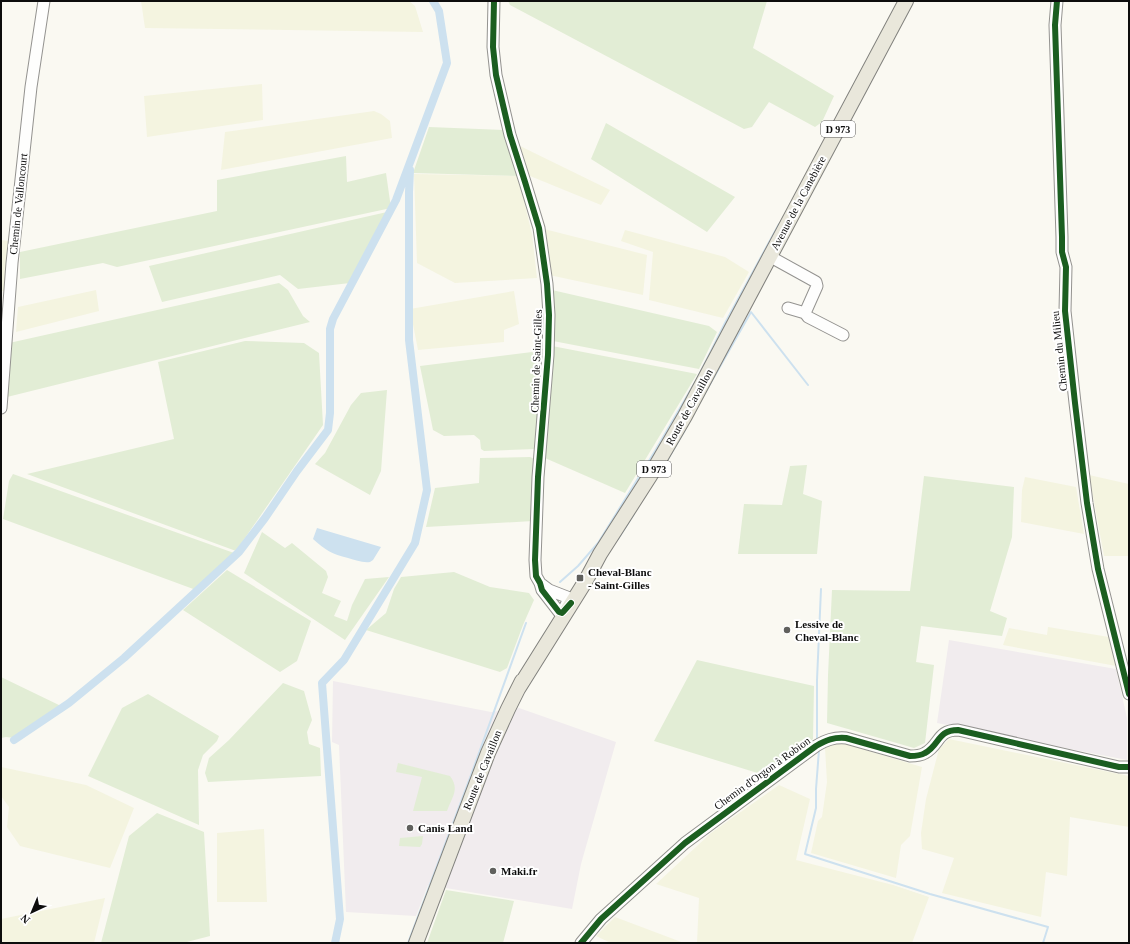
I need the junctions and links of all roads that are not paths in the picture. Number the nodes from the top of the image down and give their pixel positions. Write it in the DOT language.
graph roads {
  1 [pos="44,1"];
  2 [pos="494,1"];
  3 [pos="906,1"];
  4 [pos="1057,1"];
  5 [pos="769,256"];
  6 [pos="788,308"];
  7 [pos="804,313"];
  8 [pos="843,335"];
  9 [pos="1,408"];
  10 [pos="540,583"];
  11 [pos="565,606"];
  12 [pos="518,689"];
  13 [pos="1129,694"];
  14 [pos="1129,767"];
  15 [pos="416,943"];
  16 [pos="581,943"];
  1 -- 9 [label="street, Chemin de Valloncourt"];
  2 -- 10 [label="street, Chemin de Saint-Gilles"];
  3 -- 5 [label="main road, Avenue de la Canebière / D 973"];
  4 -- 13 [label="street, Chemin du Milieu"];
  5 -- 7 [label="street"];
  5 -- 11 [label="main road, Route de Cavaillon / D 973"];
  6 -- 7 [label="street"];
  7 -- 8 [label="street"];
  10 -- 11 [label="street"];
  10 -- 11 [label="street, Chemin de Saint-Gilles"];
  11 -- 12 [label="main road, Route de Cavaillon / D 973"];
  11 -- 12 [label="main road, Route de Cavaillon / D 973"];
  12 -- 15 [label="main road, Route de Cavaillon / D 973"];
  14 -- 16 [label="street, Chemin d'Orgon à Robion"];
}
